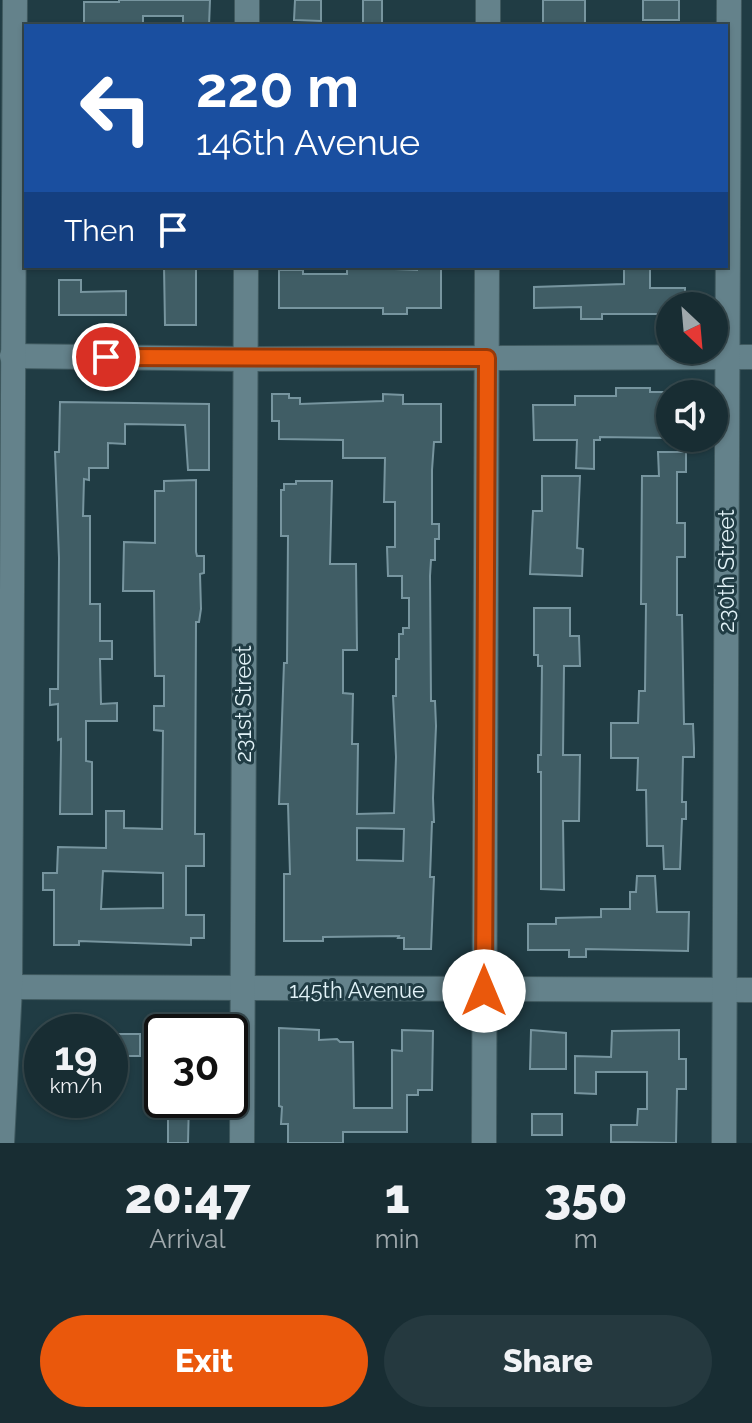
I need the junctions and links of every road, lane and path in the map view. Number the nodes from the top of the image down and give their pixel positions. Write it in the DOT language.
graph roads {
  1 [pos="15,0"];
  2 [pos="247,0"];
  3 [pos="488,0"];
  4 [pos="729,0"];
  5 [pos="247,24"];
  6 [pos="488,24"];
  7 [pos="728,119"];
  8 [pos="246,268"];
  9 [pos="487,268"];
  10 [pos="727,268"];
  11 [pos="727,292"];
  12 [pos="12,356"];
  13 [pos="656,357"];
  14 [pos="728,357"];
  15 [pos="752,357"];
  16 [pos="487,358"];
  17 [pos="245,359"];
  18 [pos="726,364"];
  19 [pos="6,406"];
  20 [pos="6,729"];
  21 [pos="10,987"];
  22 [pos="242,989"];
  23 [pos="725,990"];
  24 [pos="752,990"];
  25 [pos="484,991"];
  26 [pos="2,1143"];
  27 [pos="242,1143"];
  28 [pos="484,1143"];
  29 [pos="724,1143"];
  1 -- 12 [label="street"];
  2 -- 5 [label="street"];
  3 -- 6 [label="street"];
  4 -- 7 [label="street, 230th Street"];
  8 -- 17 [label="street, 231st Street"];
  9 -- 16 [label="street"];
  10 -- 11 [label="street, 230th Street"];
  12 -- 17 [label="street"];
  12 -- 19 [label="street"];
  13 -- 16 [label="street"];
  14 -- 15 [label="street"];
  16 -- 17 [label="street"];
  16 -- 25 [label="street"];
  17 -- 22 [label="street, 231st Street"];
  18 -- 23 [label="street, 230th Street"];
  19 -- 20 [label="street"];
  20 -- 21 [label="street"];
  21 -- 22 [label="street, 145th Avenue"];
  21 -- 26 [label="street"];
  22 -- 25 [label="street, 145th Avenue"];
  22 -- 27 [label="street, 231st Street"];
  23 -- 24 [label="street, 145th Avenue"];
  23 -- 25 [label="street, 145th Avenue"];
  23 -- 29 [label="street, 230th Street"];
  25 -- 28 [label="street"];
}
